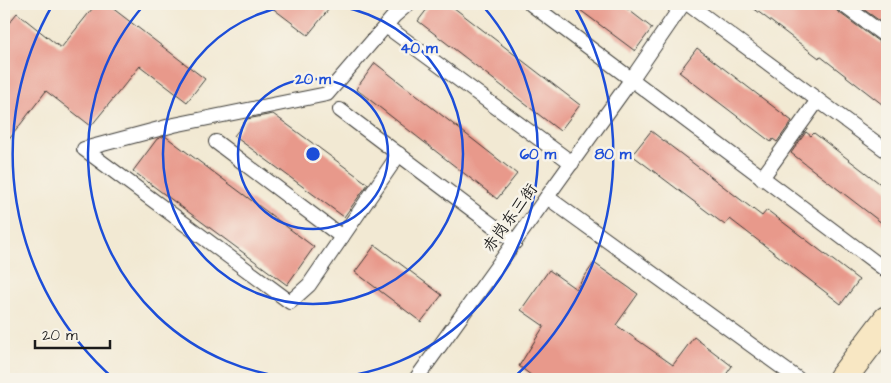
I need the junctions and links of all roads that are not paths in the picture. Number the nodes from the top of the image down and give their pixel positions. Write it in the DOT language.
graph roads {
  1 [pos="408,4"];
  2 [pos="531,4"];
  3 [pos="683,4"];
  4 [pos="688,4"];
  5 [pos="842,4"];
  6 [pos="386,26"];
  7 [pos="887,37"];
  8 [pos="631,80"];
  9 [pos="818,100"];
  10 [pos="340,110"];
  11 [pos="216,142"];
  12 [pos="887,151"];
  13 [pos="399,154"];
  14 [pos="572,163"];
  15 [pos="762,178"];
  16 [pos="547,197"];
  17 [pos="342,237"];
  18 [pos="515,242"];
  19 [pos="887,272"];
  20 [pos="887,320"];
  21 [pos="416,379"];
  22 [pos="798,379"];
  23 [pos="842,379"];
  1 -- 6 [label="lane"];
  2 -- 8 [label="lane"];
  3 -- 8 [label="lane, 赤岗东三街"];
  4 -- 9 [label="lane"];
  5 -- 7 [label="lane"];
  6 -- 14 [label="lane"];
  6 -- 17 [label="lane"];
  8 -- 14 [label="lane, 赤岗东三街"];
  8 -- 15 [label="lane"];
  9 -- 12 [label="lane"];
  9 -- 15 [label="lane"];
  10 -- 13 [label="lane"];
  11 -- 17 [label="lane"];
  13 -- 17 [label="lane"];
  13 -- 18 [label="lane"];
  14 -- 16 [label="lane, 赤岗东三街"];
  15 -- 19 [label="lane"];
  16 -- 18 [label="lane, 赤岗东三街"];
  16 -- 22 [label="lane"];
  18 -- 21 [label="lane, 赤岗东三街"];
  20 -- 23 [label="street"];
}
